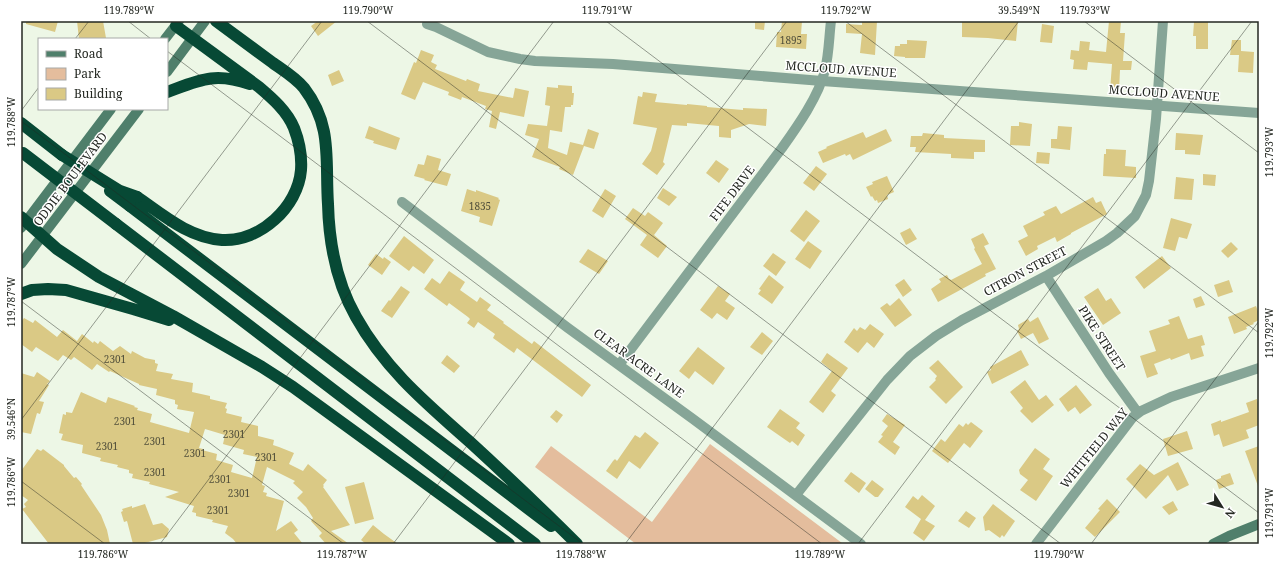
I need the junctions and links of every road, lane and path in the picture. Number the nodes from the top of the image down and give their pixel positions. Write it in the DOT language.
graph roads {
  1 [pos="205,21"];
  2 [pos="216,21"];
  3 [pos="830,21"];
  4 [pos="1163,21"];
  5 [pos="177,23"];
  6 [pos="427,24"];
  7 [pos="166,38"];
  8 [pos="192,38"];
  9 [pos="168,71"];
  10 [pos="822,81"];
  11 [pos="259,87"];
  12 [pos="168,92"];
  13 [pos="1157,106"];
  14 [pos="110,110"];
  15 [pos="138,110"];
  16 [pos="1259,114"];
  17 [pos="21,123"];
  18 [pos="22,152"];
  19 [pos="134,202"];
  20 [pos="402,202"];
  21 [pos="23,222"];
  22 [pos="42,236"];
  23 [pos="21,264"];
  24 [pos="1046,276"];
  25 [pos="21,294"];
  26 [pos="191,326"];
  27 [pos="619,365"];
  28 [pos="1259,368"];
  29 [pos="1138,413"];
  30 [pos="796,495"];
  31 [pos="1259,524"];
  32 [pos="509,544"];
  33 [pos="535,544"];
  34 [pos="576,544"];
  35 [pos="861,544"];
  36 [pos="1036,544"];
  37 [pos="1212,544"];
  1 -- 8 [label="main road"];
  2 -- 34 [label="highway"];
  3 -- 10 [label="street, FIFE DRIVE"];
  4 -- 13 [label="street, CITRON STREET"];
  5 -- 7 [label="main road"];
  5 -- 8 [label="highway"];
  6 -- 10 [label="street, MCCLOUD AVENUE"];
  8 -- 9 [label="main road"];
  8 -- 11 [label="highway"];
  10 -- 13 [label="street, MCCLOUD AVENUE"];
  10 -- 27 [label="street, FIFE DRIVE"];
  11 -- 12 [label="highway"];
  11 -- 19 [label="highway"];
  13 -- 16 [label="street, MCCLOUD AVENUE"];
  13 -- 24 [label="street, CITRON STREET"];
  14 -- 21 [label="main road, ODDIE BOULEVARD"];
  15 -- 22 [label="main road, ODDIE BOULEVARD"];
  17 -- 19 [label="highway, bridge"];
  18 -- 33 [label="highway, bridge"];
  19 -- 34 [label="highway"];
  20 -- 27 [label="street, CLEAR ACRE LANE"];
  21 -- 22 [label="highway"];
  22 -- 23 [label="main road, ODDIE BOULEVARD"];
  22 -- 26 [label="highway"];
  24 -- 29 [label="street, PIKE STREET"];
  24 -- 30 [label="street, CITRON STREET"];
  25 -- 26 [label="highway"];
  26 -- 32 [label="highway"];
  27 -- 30 [label="street, CLEAR ACRE LANE"];
  28 -- 29 [label="street, WHITFIELD WAY"];
  29 -- 36 [label="street, WHITFIELD WAY"];
  30 -- 35 [label="street, CLEAR ACRE LANE"];
  31 -- 37 [label="main road"];
}
